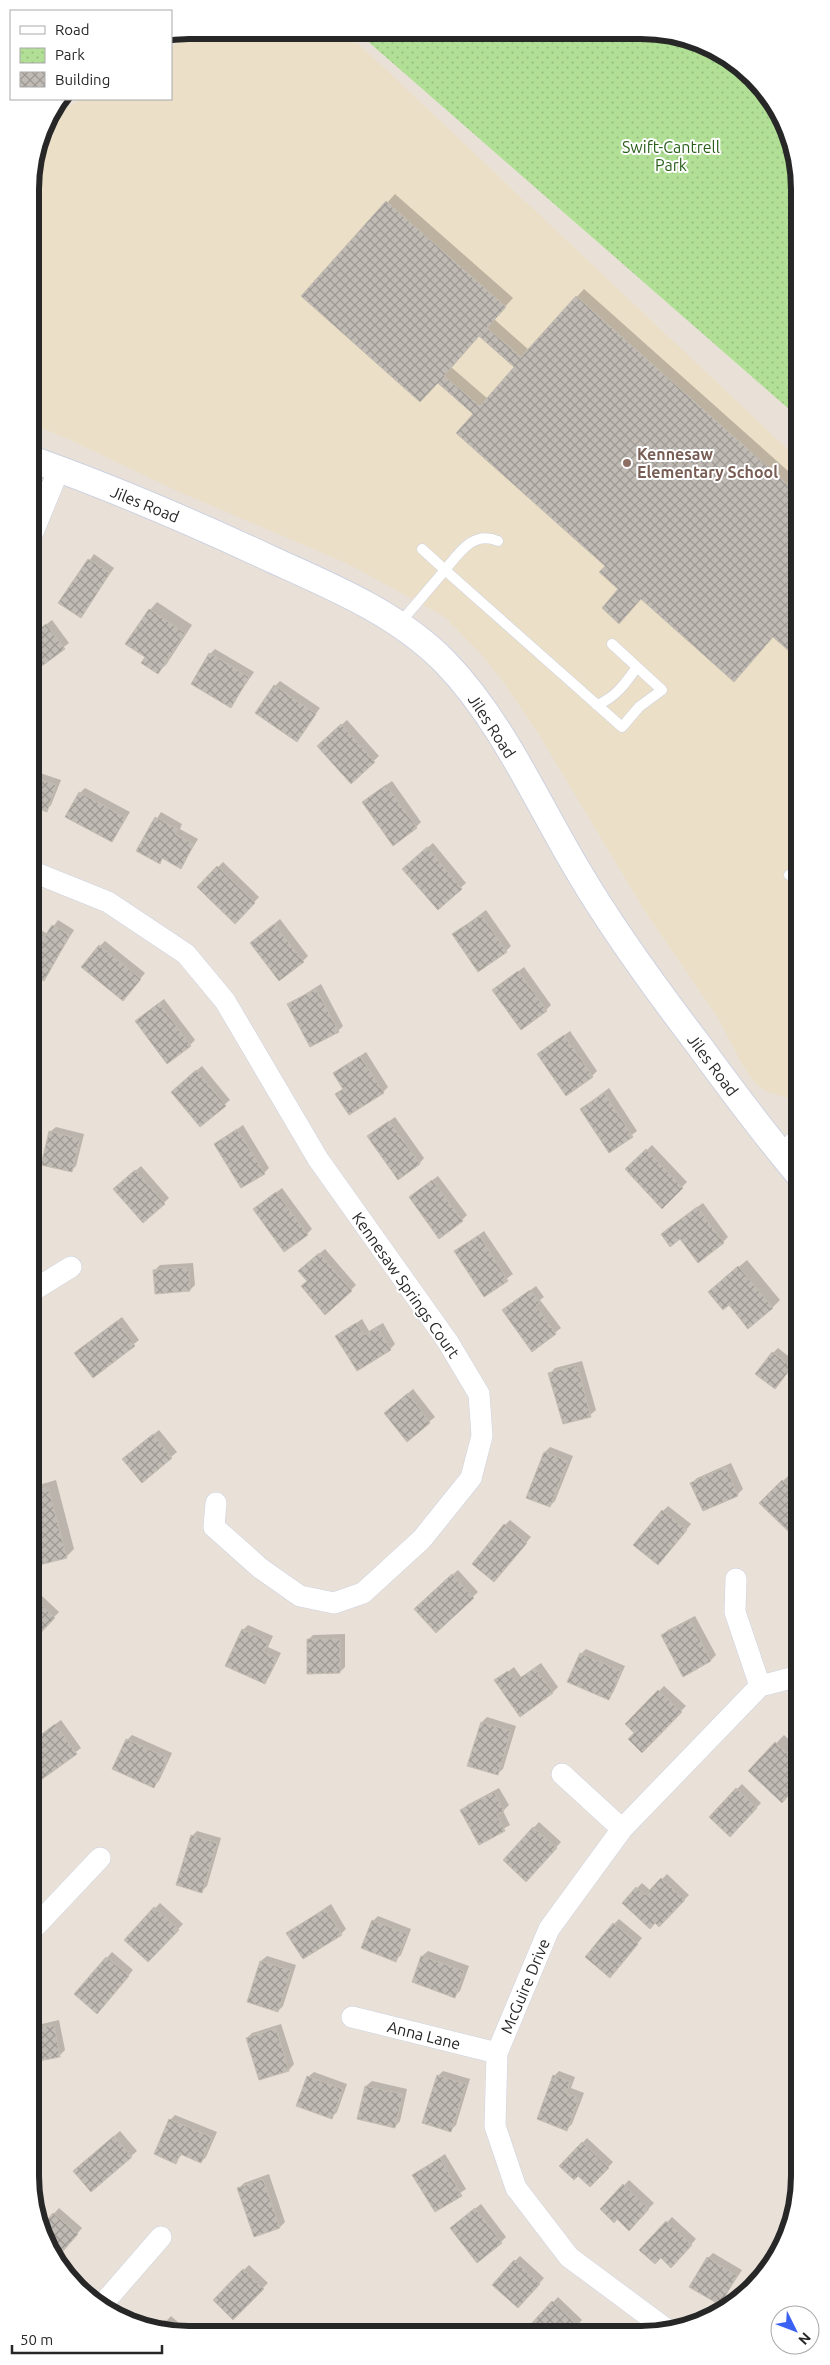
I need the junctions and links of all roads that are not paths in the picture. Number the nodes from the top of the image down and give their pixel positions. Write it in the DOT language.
graph roads {
  1 [pos="39,462"];
  2 [pos="59,469"];
  3 [pos="39,518"];
  4 [pos="498,541"];
  5 [pos="422,549"];
  6 [pos="445,570"];
  7 [pos="399,624"];
  8 [pos="612,644"];
  9 [pos="637,667"];
  10 [pos="597,704"];
  11 [pos="39,873"];
  12 [pos="791,1138"];
  13 [pos="779,1151"];
  14 [pos="791,1166"];
  15 [pos="71,1267"];
  16 [pos="39,1287"];
  17 [pos="216,1503"];
  18 [pos="736,1578"];
  19 [pos="791,1678"];
  20 [pos="760,1686"];
  21 [pos="562,1774"];
  22 [pos="622,1829"];
  23 [pos="100,1858"];
  24 [pos="39,1923"];
  25 [pos="352,2018"];
  26 [pos="497,2053"];
  27 [pos="161,2237"];
  28 [pos="106,2300"];
  29 [pos="660,2325"];
  1 -- 2 [label="street, Jiles Road"];
  2 -- 3 [label="street"];
  2 -- 7 [label="street, Jiles Road"];
  4 -- 6 [label="lane"];
  5 -- 6 [label="lane"];
  6 -- 7 [label="lane"];
  6 -- 10 [label="lane"];
  7 -- 13 [label="street, Jiles Road"];
  8 -- 9 [label="lane"];
  9 -- 10 [label="lane"];
  9 -- 10 [label="lane"];
  11 -- 17 [label="street, Kennesaw Springs Court"];
  12 -- 13 [label="lane"];
  13 -- 14 [label="street, Jiles Road"];
  15 -- 16 [label="street"];
  18 -- 20 [label="street"];
  19 -- 20 [label="street"];
  20 -- 22 [label="street, McGuire Drive"];
  21 -- 22 [label="street"];
  22 -- 26 [label="street, McGuire Drive"];
  23 -- 24 [label="street"];
  25 -- 26 [label="street, Anna Lane"];
  26 -- 29 [label="street, McGuire Drive"];
  27 -- 28 [label="street"];
}
